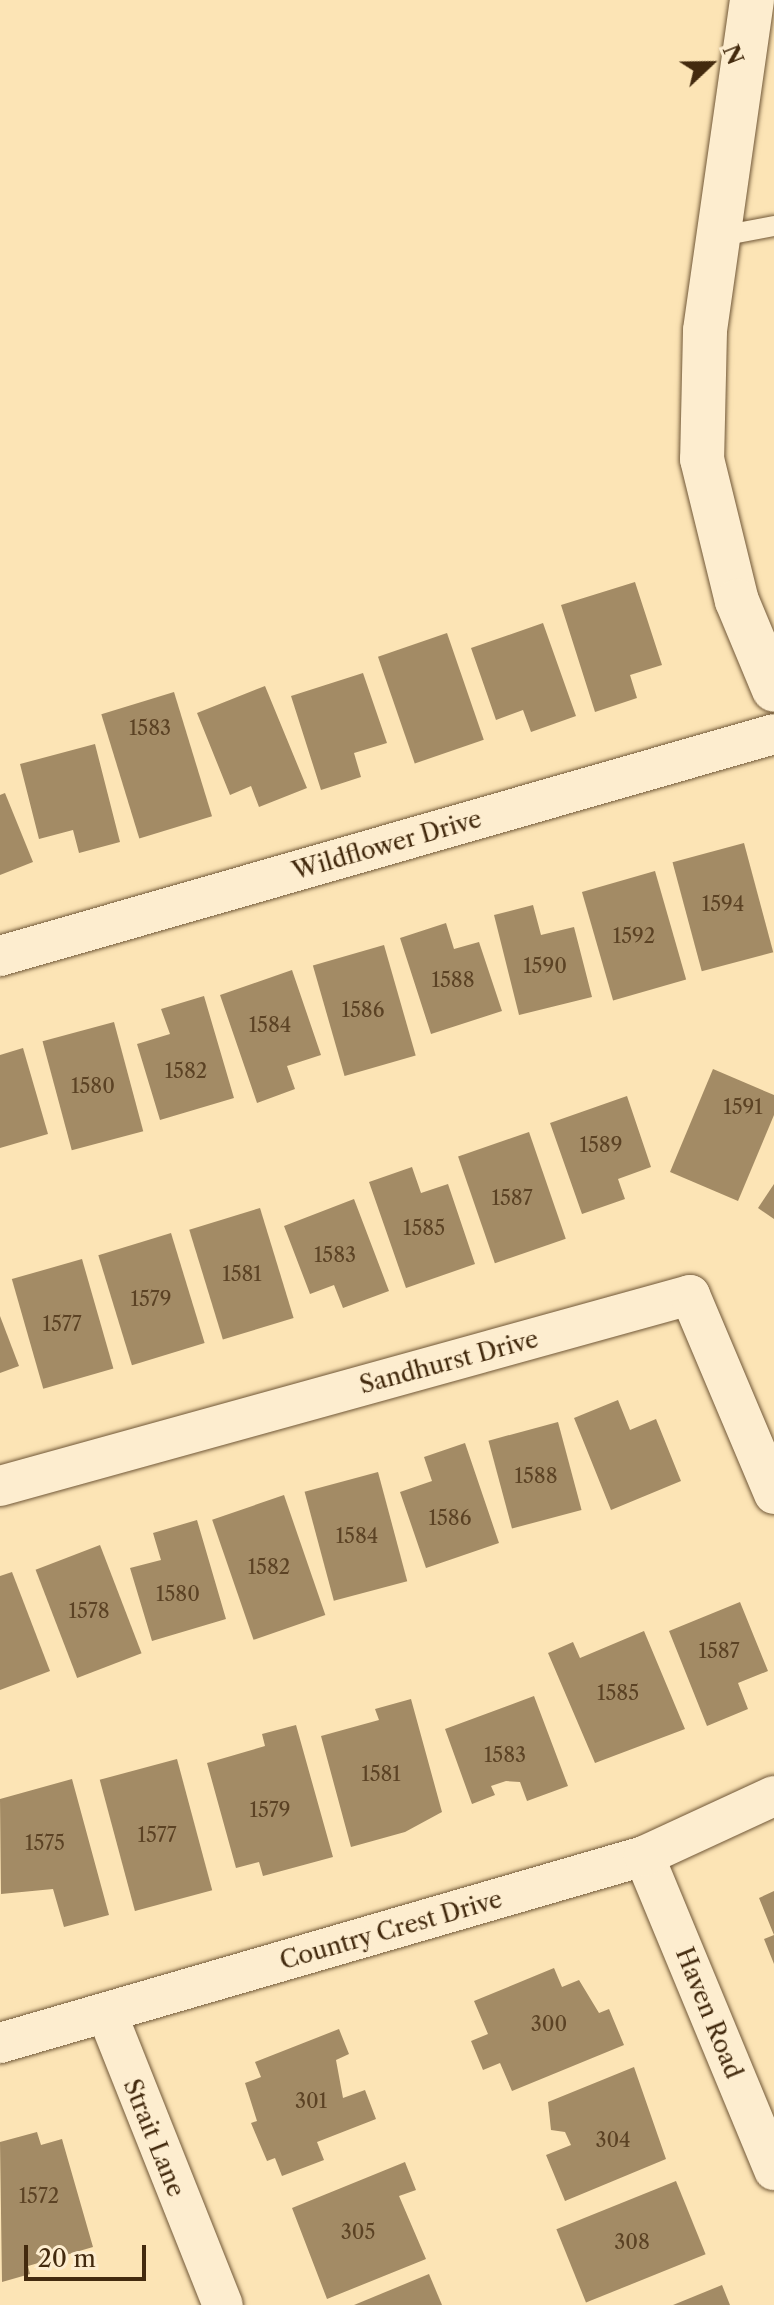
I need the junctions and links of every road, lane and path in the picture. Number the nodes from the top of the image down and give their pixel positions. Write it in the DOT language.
graph roads {
  1 [pos="752,0"];
  2 [pos="774,226"];
  3 [pos="716,237"];
  4 [pos="774,690"];
  5 [pos="774,734"];
  6 [pos="0,956"];
  7 [pos="0,1486"];
  8 [pos="774,1494"];
  9 [pos="774,1796"];
  10 [pos="644,1856"];
  11 [pos="107,2014"];
  12 [pos="0,2043"];
  13 [pos="774,2170"];
  14 [pos="223,2305"];
  1 -- 3 [label="street"];
  2 -- 3 [label="lane"];
  3 -- 4 [label="street"];
  5 -- 6 [label="street, Wildflower Drive"];
  7 -- 8 [label="street, Sandhurst Drive"];
  9 -- 10 [label="street, Country Crest Drive"];
  10 -- 11 [label="street, Country Crest Drive"];
  10 -- 13 [label="street, Haven Road"];
  11 -- 12 [label="street, Country Crest Drive"];
  11 -- 14 [label="street, Strait Lane"];
}
